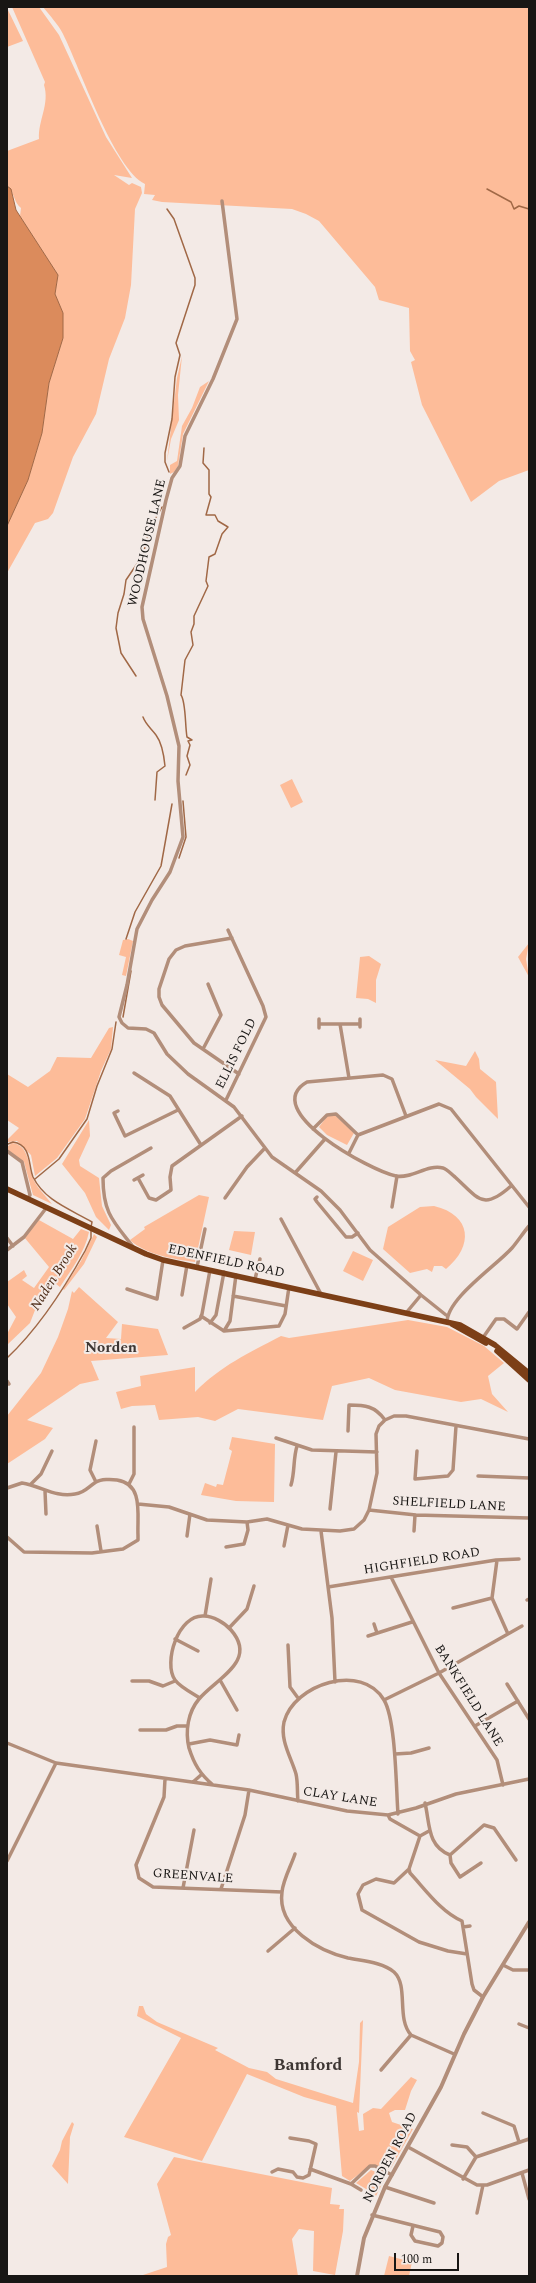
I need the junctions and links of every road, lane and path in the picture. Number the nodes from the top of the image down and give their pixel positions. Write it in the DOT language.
graph roads {
  1 [pos="222,201"];
  2 [pos="228,930"];
  3 [pos="232,938"];
  4 [pos="208,984"];
  5 [pos="210,989"];
  6 [pos="205,990"];
  7 [pos="360,1023"];
  8 [pos="319,1024"];
  9 [pos="340,1024"];
  10 [pos="202,1049"];
  11 [pos="134,1073"];
  12 [pos="239,1074"];
  13 [pos="349,1078"];
  14 [pos="226,1100"];
  15 [pos="118,1110"];
  16 [pos="178,1110"];
  17 [pos="242,1116"];
  18 [pos="406,1116"];
  19 [pos="313,1129"];
  20 [pos="358,1135"];
  21 [pos="125,1136"];
  22 [pos="119,1139"];
  23 [pos="325,1139"];
  24 [pos="201,1145"];
  25 [pos="151,1148"];
  26 [pos="265,1148"];
  27 [pos="7,1153"];
  28 [pos="349,1153"];
  29 [pos="294,1173"];
  30 [pos="143,1175"];
  31 [pos="397,1176"];
  32 [pos="138,1178"];
  33 [pos="134,1180"];
  34 [pos="512,1186"];
  35 [pos="7,1189"];
  36 [pos="318,1197"];
  37 [pos="28,1198"];
  38 [pos="225,1198"];
  39 [pos="47,1207"];
  40 [pos="392,1207"];
  41 [pos="529,1207"];
  42 [pos="281,1219"];
  43 [pos="529,1226"];
  44 [pos="205,1229"];
  45 [pos="358,1233"];
  46 [pos="7,1238"];
  47 [pos="13,1246"];
  48 [pos="135,1249"];
  49 [pos="7,1250"];
  50 [pos="260,1259"];
  51 [pos="163,1260"];
  52 [pos="186,1265"];
  53 [pos="197,1267"];
  54 [pos="210,1270"];
  55 [pos="224,1272"];
  56 [pos="236,1275"];
  57 [pos="255,1279"];
  58 [pos="289,1287"];
  59 [pos="127,1289"];
  60 [pos="321,1294"];
  61 [pos="182,1295"];
  62 [pos="233,1296"];
  63 [pos="421,1296"];
  64 [pos="286,1306"];
  65 [pos="529,1312"];
  66 [pos="406,1313"];
  67 [pos="202,1315"];
  68 [pos="446,1315"];
  69 [pos="210,1323"];
  70 [pos="449,1323"];
  71 [pos="184,1328"];
  72 [pos="224,1331"];
  73 [pos="483,1339"];
  74 [pos="529,1373"];
  75 [pos="529,1380"];
  76 [pos="385,1420"];
  77 [pos="456,1426"];
  78 [pos="134,1427"];
  79 [pos="348,1431"];
  80 [pos="276,1438"];
  81 [pos="529,1440"];
  82 [pos="96,1441"];
  83 [pos="297,1446"];
  84 [pos="417,1451"];
  85 [pos="52,1452"];
  86 [pos="336,1452"];
  87 [pos="377,1452"];
  88 [pos="478,1476"];
  89 [pos="529,1478"];
  90 [pos="96,1482"];
  91 [pos="31,1484"];
  92 [pos="129,1484"];
  93 [pos="291,1485"];
  94 [pos="7,1488"];
  95 [pos="45,1491"];
  96 [pos="138,1504"];
  97 [pos="330,1509"];
  98 [pos="369,1510"];
  99 [pos="46,1514"];
  100 [pos="190,1514"];
  101 [pos="415,1515"];
  102 [pos="529,1518"];
  103 [pos="247,1522"];
  104 [pos="288,1525"];
  105 [pos="97,1526"];
  106 [pos="414,1530"];
  107 [pos="321,1531"];
  108 [pos="187,1536"];
  109 [pos="7,1539"];
  110 [pos="284,1546"];
  111 [pos="226,1547"];
  112 [pos="100,1551"];
  113 [pos="520,1559"];
  114 [pos="497,1560"];
  115 [pos="391,1577"];
  116 [pos="211,1580"];
  117 [pos="254,1586"];
  118 [pos="328,1588"];
  119 [pos="492,1598"];
  120 [pos="454,1608"];
  121 [pos="205,1616"];
  122 [pos="412,1622"];
  123 [pos="374,1624"];
  124 [pos="522,1626"];
  125 [pos="229,1628"];
  126 [pos="377,1633"];
  127 [pos="508,1634"];
  128 [pos="368,1636"];
  129 [pos="175,1639"];
  130 [pos="288,1645"];
  131 [pos="198,1651"];
  132 [pos="439,1673"];
  133 [pos="220,1680"];
  134 [pos="132,1681"];
  135 [pos="175,1681"];
  136 [pos="335,1682"];
  137 [pos="507,1684"];
  138 [pos="200,1698"];
  139 [pos="298,1698"];
  140 [pos="384,1700"];
  141 [pos="518,1700"];
  142 [pos="236,1710"];
  143 [pos="529,1719"];
  144 [pos="187,1726"];
  145 [pos="475,1726"];
  146 [pos="140,1730"];
  147 [pos="239,1735"];
  148 [pos="7,1743"];
  149 [pos="189,1744"];
  150 [pos="429,1748"];
  151 [pos="395,1754"];
  152 [pos="56,1763"];
  153 [pos="202,1775"];
  154 [pos="165,1779"];
  155 [pos="529,1779"];
  156 [pos="193,1782"];
  157 [pos="503,1785"];
  158 [pos="214,1786"];
  159 [pos="249,1790"];
  160 [pos="298,1801"];
  161 [pos="425,1803"];
  162 [pos="398,1814"];
  163 [pos="388,1815"];
  164 [pos="194,1830"];
  165 [pos="429,1831"];
  166 [pos="420,1836"];
  167 [pos="294,1854"];
  168 [pos="450,1855"];
  169 [pos="516,1860"];
  170 [pos="7,1861"];
  171 [pos="481,1863"];
  172 [pos="409,1869"];
  173 [pos="183,1888"];
  174 [pos="221,1889"];
  175 [pos="282,1892"];
  176 [pos="529,1922"];
  177 [pos="470,1926"];
  178 [pos="463,1927"];
  179 [pos="295,1928"];
  180 [pos="268,1950"];
  181 [pos="467,1954"];
  182 [pos="503,1965"];
  183 [pos="529,1970"];
  184 [pos="483,1997"];
  185 [pos="519,2024"];
  186 [pos="529,2028"];
  187 [pos="411,2036"];
  188 [pos="454,2054"];
  189 [pos="381,2070"];
  190 [pos="483,2113"];
  191 [pos="290,2138"];
  192 [pos="529,2139"];
  193 [pos="519,2142"];
  194 [pos="452,2145"];
  195 [pos="408,2147"];
  196 [pos="476,2157"];
  197 [pos="310,2169"];
  198 [pos="529,2170"];
  199 [pos="272,2172"];
  200 [pos="522,2173"];
  201 [pos="392,2175"];
  202 [pos="463,2179"];
  203 [pos="351,2184"];
  204 [pos="483,2185"];
  205 [pos="385,2186"];
  206 [pos="361,2190"];
  207 [pos="529,2199"];
  208 [pos="434,2203"];
  209 [pos="477,2213"];
  210 [pos="372,2215"];
  211 [pos="413,2226"];
  212 [pos="357,2276"];
  1 -- 14 [label="street, WOODHOUSE LANE"];
  2 -- 3 [label="street, ELLIS FOLD"];
  3 -- 10 [label="street"];
  3 -- 12 [label="street, ELLIS FOLD"];
  4 -- 5 [label="street"];
  5 -- 6 [label="street"];
  5 -- 10 [label="street"];
  7 -- 9 [label="street"];
  8 -- 9 [label="street"];
  9 -- 13 [label="street"];
  10 -- 12 [label="street"];
  11 -- 16 [label="street"];
  12 -- 14 [label="street, ELLIS FOLD"];
  13 -- 18 [label="street"];
  13 -- 19 [label="street"];
  14 -- 17 [label="street, WOODHOUSE LANE"];
  15 -- 21 [label="street"];
  16 -- 21 [label="street"];
  16 -- 24 [label="street"];
  17 -- 24 [label="street"];
  17 -- 26 [label="street, WOODHOUSE LANE"];
  18 -- 20 [label="street"];
  18 -- 34 [label="street"];
  19 -- 20 [label="street"];
  19 -- 23 [label="street"];
  20 -- 28 [label="street"];
  21 -- 22 [label="street"];
  23 -- 28 [label="street"];
  23 -- 29 [label="street"];
  24 -- 32 [label="street"];
  25 -- 48 [label="street"];
  26 -- 29 [label="street, WOODHOUSE LANE"];
  26 -- 38 [label="street"];
  27 -- 37 [label="street"];
  28 -- 31 [label="street"];
  29 -- 45 [label="street, WOODHOUSE LANE"];
  30 -- 32 [label="street"];
  31 -- 34 [label="street"];
  31 -- 40 [label="street"];
  32 -- 33 [label="street"];
  34 -- 41 [label="street"];
  35 -- 37 [label="main road, EDENFIELD ROAD"];
  36 -- 45 [label="street"];
  37 -- 39 [label="main road, EDENFIELD ROAD"];
  39 -- 47 [label="street"];
  39 -- 48 [label="main road, EDENFIELD ROAD"];
  42 -- 60 [label="street"];
  43 -- 68 [label="street"];
  44 -- 53 [label="street"];
  45 -- 63 [label="street, WOODHOUSE LANE"];
  46 -- 47 [label="street"];
  47 -- 49 [label="street"];
  48 -- 51 [label="main road, EDENFIELD ROAD"];
  50 -- 57 [label="street"];
  51 -- 52 [label="main road, EDENFIELD ROAD"];
  51 -- 59 [label="street"];
  52 -- 53 [label="main road, EDENFIELD ROAD"];
  52 -- 61 [label="street"];
  53 -- 54 [label="main road, EDENFIELD ROAD"];
  54 -- 55 [label="main road, EDENFIELD ROAD"];
  54 -- 67 [label="street"];
  55 -- 56 [label="main road, EDENFIELD ROAD"];
  55 -- 69 [label="street"];
  56 -- 57 [label="main road, EDENFIELD ROAD"];
  56 -- 62 [label="street"];
  57 -- 58 [label="main road, EDENFIELD ROAD"];
  58 -- 60 [label="main road, EDENFIELD ROAD"];
  58 -- 64 [label="street"];
  60 -- 66 [label="main road, EDENFIELD ROAD"];
  62 -- 64 [label="street"];
  62 -- 72 [label="street"];
  63 -- 66 [label="street"];
  63 -- 68 [label="street, WOODHOUSE LANE"];
  64 -- 72 [label="street"];
  65 -- 73 [label="street"];
  66 -- 70 [label="main road, EDENFIELD ROAD"];
  67 -- 69 [label="street"];
  67 -- 71 [label="street"];
  68 -- 70 [label="street"];
  69 -- 72 [label="street"];
  70 -- 73 [label="main road, EDENFIELD ROAD"];
  73 -- 74 [label="main road, EDENFIELD ROAD"];
  73 -- 75 [label="main road, EDENFIELD ROAD"];
  76 -- 77 [label="street"];
  76 -- 79 [label="street"];
  76 -- 87 [label="street"];
  77 -- 81 [label="street"];
  77 -- 84 [label="street"];
  78 -- 92 [label="street"];
  80 -- 83 [label="street"];
  82 -- 90 [label="street"];
  83 -- 86 [label="street"];
  83 -- 93 [label="street"];
  85 -- 91 [label="street"];
  86 -- 87 [label="street"];
  86 -- 97 [label="street"];
  87 -- 98 [label="street"];
  88 -- 89 [label="street"];
  90 -- 92 [label="street"];
  90 -- 95 [label="street"];
  91 -- 94 [label="street"];
  91 -- 95 [label="street"];
  92 -- 96 [label="street"];
  95 -- 99 [label="street"];
  96 -- 100 [label="street"];
  96 -- 112 [label="street"];
  98 -- 101 [label="street, SHELFIELD LANE"];
  98 -- 107 [label="street"];
  100 -- 103 [label="street"];
  100 -- 108 [label="street"];
  101 -- 102 [label="street, SHELFIELD LANE"];
  101 -- 106 [label="street"];
  103 -- 104 [label="street"];
  103 -- 111 [label="street"];
  104 -- 107 [label="street"];
  104 -- 110 [label="street"];
  105 -- 112 [label="street"];
  107 -- 118 [label="street"];
  109 -- 112 [label="street"];
  113 -- 114 [label="street, HIGHFIELD ROAD"];
  114 -- 115 [label="street, HIGHFIELD ROAD"];
  114 -- 119 [label="street"];
  115 -- 118 [label="street, HIGHFIELD ROAD"];
  115 -- 122 [label="street, BANKFIELD LANE"];
  116 -- 121 [label="street"];
  117 -- 125 [label="street"];
  118 -- 136 [label="street"];
  119 -- 120 [label="street"];
  119 -- 127 [label="street"];
  121 -- 125 [label="street"];
  121 -- 129 [label="street"];
  122 -- 126 [label="street"];
  122 -- 132 [label="street, BANKFIELD LANE"];
  123 -- 126 [label="street"];
  124 -- 127 [label="street"];
  125 -- 133 [label="street"];
  126 -- 128 [label="street"];
  127 -- 132 [label="street"];
  129 -- 131 [label="street"];
  129 -- 135 [label="street"];
  130 -- 139 [label="street"];
  132 -- 140 [label="street"];
  132 -- 145 [label="street, BANKFIELD LANE"];
  133 -- 138 [label="street"];
  133 -- 142 [label="street"];
  134 -- 135 [label="street"];
  135 -- 138 [label="street"];
  136 -- 139 [label="street"];
  136 -- 140 [label="street"];
  137 -- 141 [label="street"];
  138 -- 144 [label="street"];
  139 -- 160 [label="street"];
  140 -- 151 [label="street"];
  141 -- 143 [label="street"];
  141 -- 145 [label="street"];
  144 -- 146 [label="street"];
  144 -- 149 [label="street"];
  145 -- 157 [label="street, BANKFIELD LANE"];
  147 -- 149 [label="street"];
  148 -- 152 [label="street, CLAY LANE"];
  149 -- 153 [label="street"];
  150 -- 151 [label="street"];
  151 -- 162 [label="street"];
  152 -- 154 [label="street, CLAY LANE"];
  152 -- 170 [label="street"];
  153 -- 156 [label="street"];
  153 -- 158 [label="street"];
  154 -- 156 [label="street, CLAY LANE"];
  154 -- 173 [label="street, GREENVALE"];
  155 -- 157 [label="street, CLAY LANE"];
  156 -- 158 [label="street, CLAY LANE"];
  157 -- 161 [label="street, CLAY LANE"];
  158 -- 159 [label="street, CLAY LANE"];
  159 -- 160 [label="street, CLAY LANE"];
  159 -- 174 [label="street"];
  160 -- 163 [label="street, CLAY LANE"];
  161 -- 162 [label="street, CLAY LANE"];
  161 -- 165 [label="street"];
  162 -- 163 [label="street, CLAY LANE"];
  163 -- 166 [label="street"];
  164 -- 173 [label="street"];
  165 -- 166 [label="street"];
  165 -- 168 [label="street"];
  166 -- 172 [label="street"];
  167 -- 175 [label="street"];
  168 -- 169 [label="street"];
  168 -- 171 [label="street"];
  172 -- 178 [label="street"];
  172 -- 181 [label="street"];
  173 -- 174 [label="street, GREENVALE"];
  174 -- 175 [label="street, GREENVALE"];
  175 -- 179 [label="street"];
  176 -- 182 [label="street, NORDEN ROAD"];
  177 -- 178 [label="street"];
  178 -- 181 [label="street"];
  179 -- 180 [label="street"];
  179 -- 187 [label="street"];
  181 -- 184 [label="street"];
  182 -- 183 [label="street"];
  182 -- 184 [label="street, NORDEN ROAD"];
  184 -- 188 [label="street, NORDEN ROAD"];
  185 -- 186 [label="street"];
  187 -- 188 [label="street"];
  187 -- 189 [label="street"];
  188 -- 195 [label="street, NORDEN ROAD"];
  190 -- 193 [label="street"];
  191 -- 197 [label="street"];
  192 -- 193 [label="street"];
  193 -- 196 [label="street"];
  194 -- 196 [label="street"];
  195 -- 201 [label="street, NORDEN ROAD"];
  195 -- 202 [label="street"];
  196 -- 202 [label="street"];
  197 -- 199 [label="street"];
  197 -- 203 [label="street"];
  198 -- 200 [label="street"];
  200 -- 204 [label="street"];
  200 -- 207 [label="street"];
  201 -- 203 [label="street"];
  201 -- 205 [label="street, NORDEN ROAD"];
  202 -- 204 [label="street"];
  203 -- 206 [label="street"];
  204 -- 209 [label="street"];
  205 -- 208 [label="street"];
  205 -- 210 [label="street, NORDEN ROAD"];
  210 -- 211 [label="street"];
  210 -- 212 [label="street, NORDEN ROAD"];
  211 -- 211 [label="street"];
}
